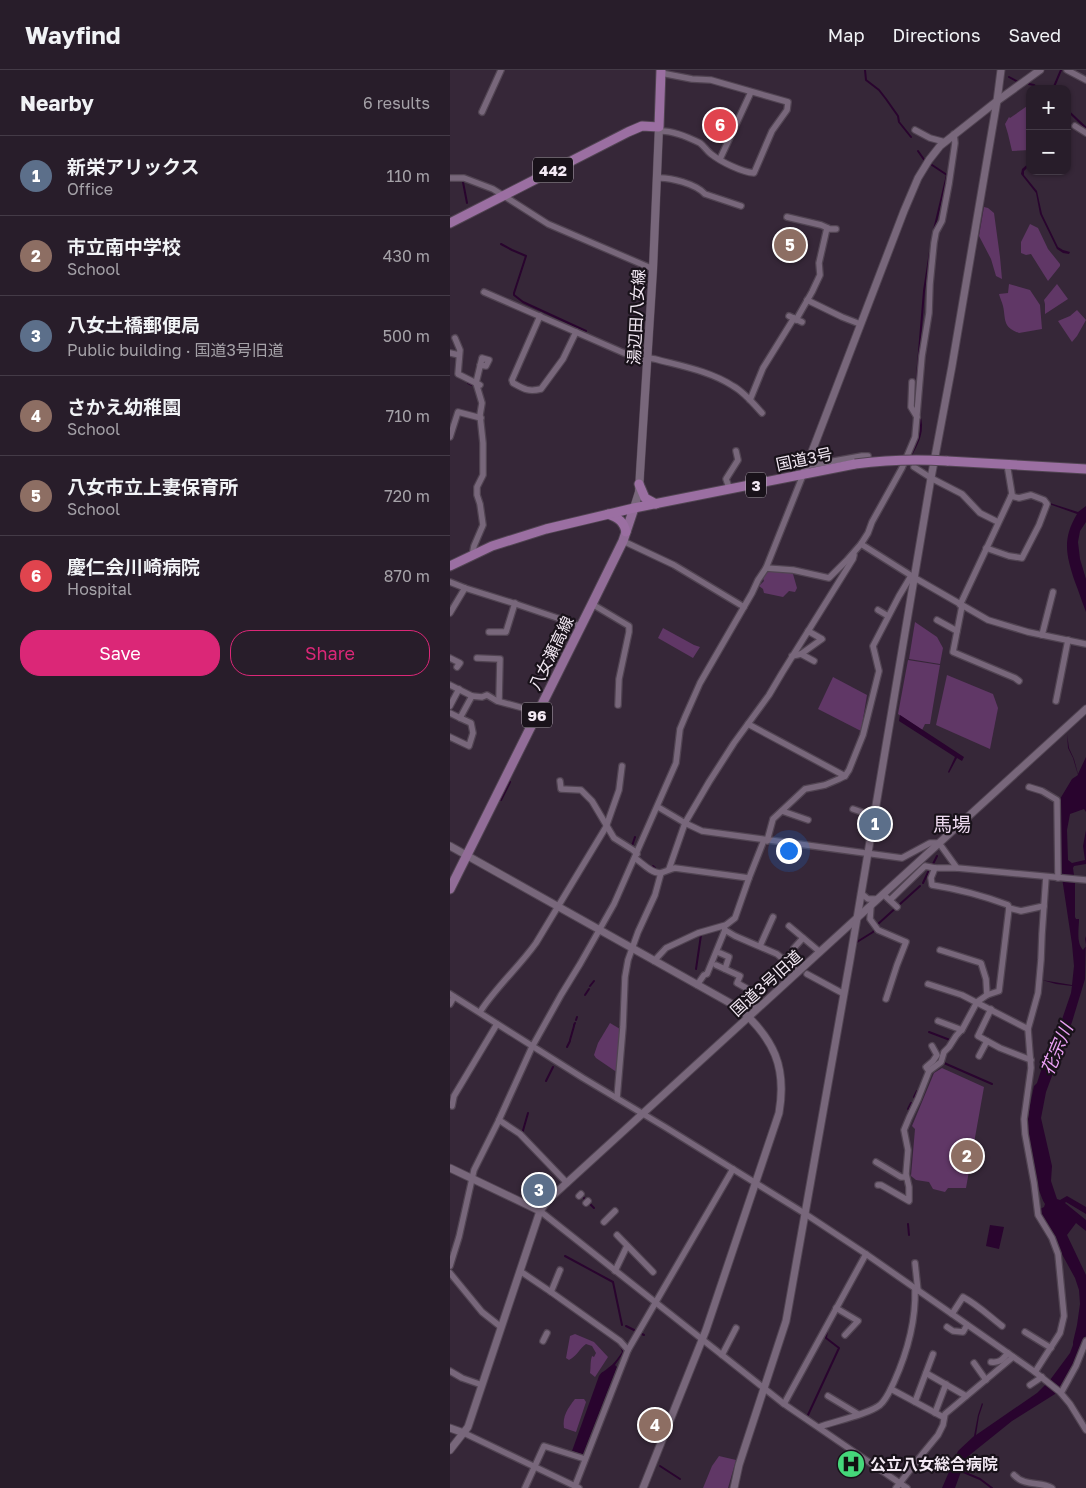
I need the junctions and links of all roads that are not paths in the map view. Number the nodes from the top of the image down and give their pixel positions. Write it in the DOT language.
graph roads {
  1 [pos="501,70"];
  2 [pos="698,70"];
  3 [pos="1002,70"];
  4 [pos="1040,70"];
  5 [pos="1067,70"];
  6 [pos="661,71"];
  7 [pos="697,78"];
  8 [pos="1086,80"];
  9 [pos="751,92"];
  10 [pos="997,101"];
  11 [pos="482,112"];
  12 [pos="1075,126"];
  13 [pos="659,129"];
  14 [pos="915,130"];
  15 [pos="1086,133"];
  16 [pos="954,134"];
  17 [pos="945,142"];
  18 [pos="720,159"];
  19 [pos="450,178"];
  20 [pos="657,178"];
  21 [pos="505,195"];
  22 [pos="741,206"];
  23 [pos="787,217"];
  24 [pos="450,223"];
  25 [pos="827,228"];
  26 [pos="836,228"];
  27 [pos="653,268"];
  28 [pos="484,292"];
  29 [pos="807,300"];
  30 [pos="540,316"];
  31 [pos="860,324"];
  32 [pos="576,332"];
  33 [pos="455,338"];
  34 [pos="450,353"];
  35 [pos="459,355"];
  36 [pos="647,360"];
  37 [pos="480,365"];
  38 [pos="912,382"];
  39 [pos="478,384"];
  40 [pos="750,400"];
  41 [pos="450,411"];
  42 [pos="762,413"];
  43 [pos="458,414"];
  44 [pos="917,417"];
  45 [pos="481,418"];
  46 [pos="450,437"];
  47 [pos="736,451"];
  48 [pos="868,456"];
  49 [pos="1006,464"];
  50 [pos="914,466"];
  51 [pos="1086,468"];
  52 [pos="804,471"];
  53 [pos="931,478"];
  54 [pos="639,484"];
  55 [pos="730,490"];
  56 [pos="1011,496"];
  57 [pos="657,504"];
  58 [pos="634,508"];
  59 [pos="608,514"];
  60 [pos="998,522"];
  61 [pos="624,537"];
  62 [pos="861,544"];
  63 [pos="986,548"];
  64 [pos="856,550"];
  65 [pos="472,556"];
  66 [pos="450,566"];
  67 [pos="766,568"];
  68 [pos="913,577"];
  69 [pos="450,582"];
  70 [pos="465,588"];
  71 [pos="1053,592"];
  72 [pos="515,603"];
  73 [pos="592,604"];
  74 [pos="961,606"];
  75 [pos="744,607"];
  76 [pos="878,610"];
  77 [pos="450,613"];
  78 [pos="888,616"];
  79 [pos="937,620"];
  80 [pos="581,626"];
  81 [pos="808,631"];
  82 [pos="957,631"];
  83 [pos="489,632"];
  84 [pos="1042,635"];
  85 [pos="1068,640"];
  86 [pos="1086,644"];
  87 [pos="801,654"];
  88 [pos="792,656"];
  89 [pos="450,658"];
  90 [pos="477,658"];
  91 [pos="814,661"];
  92 [pos="457,668"];
  93 [pos="1019,681"];
  94 [pos="450,684"];
  95 [pos="459,689"];
  96 [pos="472,696"];
  97 [pos="499,701"];
  98 [pos="1056,701"];
  99 [pos="450,706"];
  100 [pos="618,706"];
  101 [pos="1086,709"];
  102 [pos="538,712"];
  103 [pos="450,713"];
  104 [pos="460,718"];
  105 [pos="748,724"];
  106 [pos="450,737"];
  107 [pos="622,766"];
  108 [pos="845,776"];
  109 [pos="560,781"];
  110 [pos="1029,787"];
  111 [pos="658,807"];
  112 [pos="853,809"];
  113 [pos="782,811"];
  114 [pos="873,816"];
  115 [pos="808,820"];
  116 [pos="685,823"];
  117 [pos="606,827"];
  118 [pos="765,841"];
  119 [pos="938,843"];
  120 [pos="450,846"];
  121 [pos="867,854"];
  122 [pos="467,855"];
  123 [pos="636,856"];
  124 [pos="935,868"];
  125 [pos="957,868"];
  126 [pos="669,869"];
  127 [pos="661,873"];
  128 [pos="1046,877"];
  129 [pos="749,878"];
  130 [pos="1059,878"];
  131 [pos="1083,880"];
  132 [pos="450,889"];
  133 [pos="861,893"];
  134 [pos="883,894"];
  135 [pos="877,899"];
  136 [pos="890,900"];
  137 [pos="871,905"];
  138 [pos="557,906"];
  139 [pos="1044,906"];
  140 [pos="897,907"];
  141 [pos="1009,908"];
  142 [pos="773,917"];
  143 [pos="856,919"];
  144 [pos="789,926"];
  145 [pos="724,927"];
  146 [pos="600,930"];
  147 [pos="804,938"];
  148 [pos="760,946"];
  149 [pos="632,948"];
  150 [pos="794,948"];
  151 [pos="940,950"];
  152 [pos="820,952"];
  153 [pos="720,953"];
  154 [pos="654,961"];
  155 [pos="979,963"];
  156 [pos="716,965"];
  157 [pos="974,968"];
  158 [pos="725,969"];
  159 [pos="798,972"];
  160 [pos="807,974"];
  161 [pos="928,984"];
  162 [pos="697,985"];
  163 [pos="844,994"];
  164 [pos="452,996"];
  165 [pos="987,996"];
  166 [pos="886,999"];
  167 [pos="977,1002"];
  168 [pos="450,1004"];
  169 [pos="991,1009"];
  170 [pos="755,1011"];
  171 [pos="480,1012"];
  172 [pos="748,1016"];
  173 [pos="938,1021"];
  174 [pos="497,1024"];
  175 [pos="1028,1029"];
  176 [pos="962,1030"];
  177 [pos="987,1041"];
  178 [pos="932,1046"];
  179 [pos="532,1047"];
  180 [pos="979,1056"];
  181 [pos="1031,1060"];
  182 [pos="929,1071"];
  183 [pos="617,1098"];
  184 [pos="452,1106"];
  185 [pos="642,1113"];
  186 [pos="499,1120"];
  187 [pos="876,1162"];
  188 [pos="450,1168"];
  189 [pos="733,1169"];
  190 [pos="906,1176"];
  191 [pos="472,1178"];
  192 [pos="566,1183"];
  193 [pos="756,1183"];
  194 [pos="878,1185"];
  195 [pos="540,1211"];
  196 [pos="615,1211"];
  197 [pos="804,1213"];
  198 [pos="604,1222"];
  199 [pos="617,1235"];
  200 [pos="627,1246"];
  201 [pos="866,1254"];
  202 [pos="915,1263"];
  203 [pos="450,1266"];
  204 [pos="560,1270"];
  205 [pos="520,1271"];
  206 [pos="615,1271"];
  207 [pos="653,1272"];
  208 [pos="450,1273"];
  209 [pos="917,1290"];
  210 [pos="551,1292"];
  211 [pos="656,1303"];
  212 [pos="836,1308"];
  213 [pos="952,1314"];
  214 [pos="511,1318"];
  215 [pos="502,1324"];
  216 [pos="967,1326"];
  217 [pos="1002,1326"];
  218 [pos="947,1327"];
  219 [pos="736,1328"];
  220 [pos="1026,1332"];
  221 [pos="547,1333"];
  222 [pos="845,1335"];
  223 [pos="702,1339"];
  224 [pos="543,1341"];
  225 [pos="1086,1341"];
  226 [pos="1051,1348"];
  227 [pos="628,1350"];
  228 [pos="1008,1353"];
  229 [pos="933,1354"];
  230 [pos="722,1355"];
  231 [pos="1013,1357"];
  232 [pos="991,1362"];
  233 [pos="974,1363"];
  234 [pos="450,1371"];
  235 [pos="1035,1372"];
  236 [pos="926,1373"];
  237 [pos="1044,1379"];
  238 [pos="986,1380"];
  239 [pos="946,1384"];
  240 [pos="482,1385"];
  241 [pos="1030,1385"];
  242 [pos="765,1389"];
  243 [pos="891,1389"];
  244 [pos="1060,1392"];
  245 [pos="828,1396"];
  246 [pos="966,1396"];
  247 [pos="915,1402"];
  248 [pos="784,1404"];
  249 [pos="935,1413"];
  250 [pos="858,1414"];
  251 [pos="943,1417"];
  252 [pos="819,1427"];
  253 [pos="450,1428"];
  254 [pos="1086,1430"];
  255 [pos="464,1432"];
  256 [pos="450,1450"];
  257 [pos="585,1459"];
  258 [pos="534,1466"];
  259 [pos="1014,1475"];
  260 [pos="901,1483"];
  261 [pos="577,1487"];
  262 [pos="525,1488"];
  263 [pos="642,1488"];
  264 [pos="734,1488"];
  265 [pos="896,1488"];
  266 [pos="908,1488"];
  267 [pos="1052,1488"];
  1 -- 11 [label="street"];
  2 -- 7 [label="street"];
  3 -- 10 [label="street"];
  4 -- 10 [label="street"];
  5 -- 8 [label="street"];
  6 -- 7 [label="street"];
  6 -- 13 [label="highway"];
  7 -- 9 [label="street"];
  9 -- 18 [label="street"];
  9 -- 18 [label="street"];
  10 -- 16 [label="street"];
  10 -- 53 [label="street"];
  12 -- 15 [label="street"];
  13 -- 18 [label="street"];
  13 -- 20 [label="main road, 湯辺田八女線"];
  13 -- 21 [label="highway, 442"];
  14 -- 17 [label="street"];
  16 -- 17 [label="street"];
  16 -- 44 [label="street"];
  17 -- 31 [label="street"];
  19 -- 21 [label="street"];
  20 -- 22 [label="street"];
  20 -- 27 [label="main road, 湯辺田八女線"];
  21 -- 24 [label="highway, 442"];
  21 -- 27 [label="street"];
  23 -- 25 [label="street"];
  25 -- 26 [label="street"];
  25 -- 29 [label="street"];
  27 -- 36 [label="main road, 湯辺田八女線"];
  28 -- 30 [label="street"];
  29 -- 31 [label="street"];
  29 -- 40 [label="street"];
  30 -- 32 [label="street"];
  30 -- 32 [label="street"];
  31 -- 52 [label="street"];
  32 -- 36 [label="street"];
  33 -- 35 [label="street"];
  34 -- 35 [label="street"];
  35 -- 39 [label="street"];
  36 -- 40 [label="street"];
  36 -- 54 [label="main road, 湯辺田八女線"];
  37 -- 39 [label="street"];
  38 -- 44 [label="street"];
  39 -- 45 [label="street"];
  40 -- 42 [label="street"];
  41 -- 43 [label="street"];
  43 -- 45 [label="street"];
  43 -- 46 [label="street"];
  44 -- 62 [label="street"];
  45 -- 65 [label="street"];
  47 -- 55 [label="street"];
  48 -- 52 [label="street"];
  49 -- 51 [label="highway, 国道3号 / 3"];
  49 -- 52 [label="highway, 国道3号 / 3, bridge"];
  49 -- 56 [label="street"];
  50 -- 53 [label="street"];
  52 -- 55 [label="highway, 国道3号 / 3"];
  52 -- 67 [label="street"];
  53 -- 60 [label="street"];
  53 -- 68 [label="street"];
  54 -- 57 [label="highway"];
  54 -- 58 [label="main road, 湯辺田八女線"];
  55 -- 57 [label="highway, 国道3号 / 3"];
  56 -- 60 [label="street"];
  56 -- 63 [label="street"];
  57 -- 58 [label="highway, 国道3号 / 3"];
  58 -- 59 [label="highway, 国道3号 / 3"];
  58 -- 61 [label="main road, 八女瀬高線 / 96"];
  59 -- 61 [label="highway"];
  59 -- 65 [label="highway, 国道3号 / 3"];
  60 -- 63 [label="street"];
  61 -- 73 [label="main road, 八女瀬高線 / 96"];
  61 -- 75 [label="street"];
  62 -- 64 [label="street"];
  62 -- 68 [label="street"];
  63 -- 74 [label="street"];
  64 -- 67 [label="street"];
  64 -- 81 [label="street"];
  65 -- 66 [label="highway, 国道3号 / 3"];
  67 -- 75 [label="street"];
  68 -- 74 [label="street"];
  68 -- 78 [label="street"];
  68 -- 114 [label="street"];
  69 -- 70 [label="street"];
  70 -- 72 [label="street"];
  70 -- 77 [label="street"];
  71 -- 84 [label="street"];
  72 -- 80 [label="street"];
  72 -- 83 [label="street"];
  73 -- 80 [label="main road, 八女瀬高線 / 96"];
  73 -- 100 [label="street"];
  74 -- 82 [label="street"];
  74 -- 84 [label="street"];
  75 -- 111 [label="street"];
  76 -- 78 [label="street"];
  78 -- 108 [label="street"];
  79 -- 82 [label="street"];
  80 -- 102 [label="main road, 八女瀬高線 / 96"];
  81 -- 87 [label="street"];
  81 -- 88 [label="street"];
  82 -- 93 [label="street"];
  84 -- 85 [label="street"];
  85 -- 86 [label="street"];
  85 -- 98 [label="street"];
  87 -- 88 [label="street"];
  87 -- 91 [label="street"];
  88 -- 105 [label="street"];
  89 -- 92 [label="street"];
  90 -- 97 [label="street"];
  94 -- 95 [label="street"];
  95 -- 96 [label="street"];
  95 -- 99 [label="street"];
  96 -- 97 [label="street"];
  96 -- 104 [label="street"];
  97 -- 102 [label="street"];
  101 -- 119 [label="street, 国道3号旧道"];
  102 -- 122 [label="main road, 八女瀬高線 / 96"];
  103 -- 104 [label="street"];
  104 -- 106 [label="street"];
  105 -- 108 [label="street"];
  105 -- 116 [label="street"];
  107 -- 117 [label="street"];
  108 -- 113 [label="street"];
  109 -- 117 [label="street"];
  110 -- 130 [label="street"];
  111 -- 116 [label="street"];
  111 -- 123 [label="street"];
  112 -- 114 [label="street"];
  113 -- 115 [label="street"];
  113 -- 118 [label="street"];
  114 -- 121 [label="street"];
  116 -- 118 [label="street"];
  116 -- 126 [label="street"];
  117 -- 123 [label="street"];
  117 -- 138 [label="street"];
  118 -- 121 [label="street"];
  118 -- 129 [label="street"];
  119 -- 121 [label="street"];
  119 -- 125 [label="street"];
  119 -- 134 [label="street, 国道3号旧道"];
  120 -- 122 [label="street"];
  121 -- 133 [label="street"];
  122 -- 132 [label="main road, 八女瀬高線 / 96"];
  122 -- 138 [label="street"];
  123 -- 127 [label="street"];
  123 -- 146 [label="street"];
  124 -- 125 [label="street"];
  124 -- 136 [label="street"];
  124 -- 141 [label="street"];
  125 -- 128 [label="street"];
  126 -- 127 [label="street"];
  126 -- 129 [label="street"];
  127 -- 149 [label="street"];
  128 -- 130 [label="street"];
  128 -- 139 [label="street"];
  129 -- 145 [label="street"];
  130 -- 131 [label="street"];
  133 -- 135 [label="street"];
  133 -- 143 [label="street"];
  134 -- 135 [label="street, 国道3号旧道"];
  134 -- 136 [label="street"];
  135 -- 137 [label="street, 国道3号旧道"];
  136 -- 140 [label="street"];
  137 -- 143 [label="street, 国道3号旧道"];
  137 -- 166 [label="street"];
  138 -- 146 [label="street"];
  138 -- 171 [label="street"];
  139 -- 141 [label="street"];
  139 -- 175 [label="street"];
  141 -- 165 [label="street"];
  142 -- 148 [label="street"];
  143 -- 152 [label="street, 国道3号旧道"];
  143 -- 163 [label="street"];
  144 -- 147 [label="street"];
  145 -- 148 [label="street"];
  145 -- 154 [label="street"];
  145 -- 162 [label="street"];
  146 -- 149 [label="street"];
  146 -- 179 [label="street"];
  147 -- 150 [label="street"];
  147 -- 152 [label="street"];
  148 -- 159 [label="street"];
  149 -- 154 [label="street"];
  149 -- 183 [label="street"];
  151 -- 155 [label="street"];
  152 -- 159 [label="street, 国道3号旧道"];
  153 -- 158 [label="street"];
  154 -- 162 [label="street"];
  155 -- 157 [label="street"];
  155 -- 165 [label="street"];
  156 -- 158 [label="street"];
  158 -- 170 [label="street"];
  159 -- 170 [label="street, 国道3号旧道"];
  160 -- 163 [label="street"];
  161 -- 167 [label="street"];
  162 -- 172 [label="street"];
  163 -- 197 [label="street"];
  164 -- 168 [label="street"];
  164 -- 171 [label="street"];
  165 -- 167 [label="street"];
  167 -- 169 [label="street"];
  167 -- 176 [label="street"];
  169 -- 175 [label="street"];
  169 -- 177 [label="street"];
  170 -- 172 [label="street, 国道3号旧道"];
  171 -- 174 [label="street"];
  172 -- 185 [label="street, 国道3号旧道"];
  172 -- 193 [label="street"];
  173 -- 176 [label="street"];
  174 -- 179 [label="street"];
  174 -- 184 [label="street"];
  175 -- 181 [label="street"];
  176 -- 182 [label="street"];
  177 -- 180 [label="street"];
  177 -- 181 [label="street"];
  178 -- 182 [label="street"];
  179 -- 183 [label="street"];
  179 -- 186 [label="street"];
  181 -- 226 [label="street"];
  182 -- 190 [label="street"];
  183 -- 185 [label="street"];
  185 -- 189 [label="street"];
  185 -- 192 [label="street, 国道3号旧道"];
  186 -- 191 [label="street"];
  186 -- 192 [label="street"];
  187 -- 190 [label="street"];
  188 -- 191 [label="street"];
  189 -- 193 [label="street"];
  189 -- 211 [label="street"];
  190 -- 194 [label="street"];
  191 -- 195 [label="street"];
  191 -- 203 [label="street"];
  192 -- 195 [label="street, 国道3号旧道"];
  193 -- 197 [label="street"];
  193 -- 223 [label="street"];
  195 -- 205 [label="street"];
  195 -- 206 [label="street"];
  196 -- 198 [label="street"];
  197 -- 201 [label="street"];
  197 -- 242 [label="street"];
  199 -- 200 [label="street"];
  200 -- 206 [label="street"];
  200 -- 207 [label="street"];
  201 -- 209 [label="street"];
  201 -- 212 [label="street"];
  202 -- 209 [label="street"];
  204 -- 210 [label="street"];
  205 -- 210 [label="street"];
  205 -- 215 [label="street"];
  206 -- 211 [label="street"];
  208 -- 215 [label="street"];
  209 -- 213 [label="street"];
  209 -- 243 [label="street"];
  210 -- 227 [label="street"];
  211 -- 223 [label="street"];
  211 -- 227 [label="street"];
  212 -- 222 [label="street"];
  212 -- 248 [label="street"];
  213 -- 216 [label="street"];
  213 -- 217 [label="street"];
  214 -- 215 [label="street"];
  215 -- 240 [label="street"];
  216 -- 218 [label="street"];
  216 -- 228 [label="street"];
  219 -- 230 [label="street"];
  220 -- 226 [label="street"];
  221 -- 224 [label="street"];
  223 -- 230 [label="street"];
  223 -- 263 [label="street"];
  225 -- 244 [label="street"];
  226 -- 235 [label="street"];
  227 -- 257 [label="street"];
  228 -- 231 [label="street"];
  228 -- 232 [label="street"];
  229 -- 236 [label="street"];
  230 -- 242 [label="street"];
  231 -- 235 [label="street"];
  231 -- 238 [label="street"];
  233 -- 238 [label="street"];
  234 -- 240 [label="street"];
  235 -- 237 [label="street"];
  236 -- 239 [label="street"];
  236 -- 247 [label="street"];
  237 -- 241 [label="street"];
  237 -- 244 [label="street"];
  238 -- 246 [label="street"];
  239 -- 246 [label="street"];
  239 -- 249 [label="street"];
  240 -- 255 [label="street"];
  242 -- 248 [label="street"];
  242 -- 264 [label="street"];
  243 -- 247 [label="street"];
  243 -- 250 [label="street"];
  244 -- 254 [label="street"];
  245 -- 250 [label="street"];
  246 -- 251 [label="street"];
  247 -- 249 [label="street"];
  248 -- 252 [label="street"];
  249 -- 251 [label="street"];
  250 -- 252 [label="street"];
  251 -- 260 [label="street"];
  252 -- 260 [label="street"];
  253 -- 255 [label="street"];
  255 -- 256 [label="street"];
  255 -- 258 [label="street"];
  257 -- 258 [label="street"];
  257 -- 261 [label="street"];
  258 -- 261 [label="street"];
  258 -- 262 [label="street"];
  259 -- 267 [label="street"];
  260 -- 265 [label="street"];
  260 -- 266 [label="street"];
}
